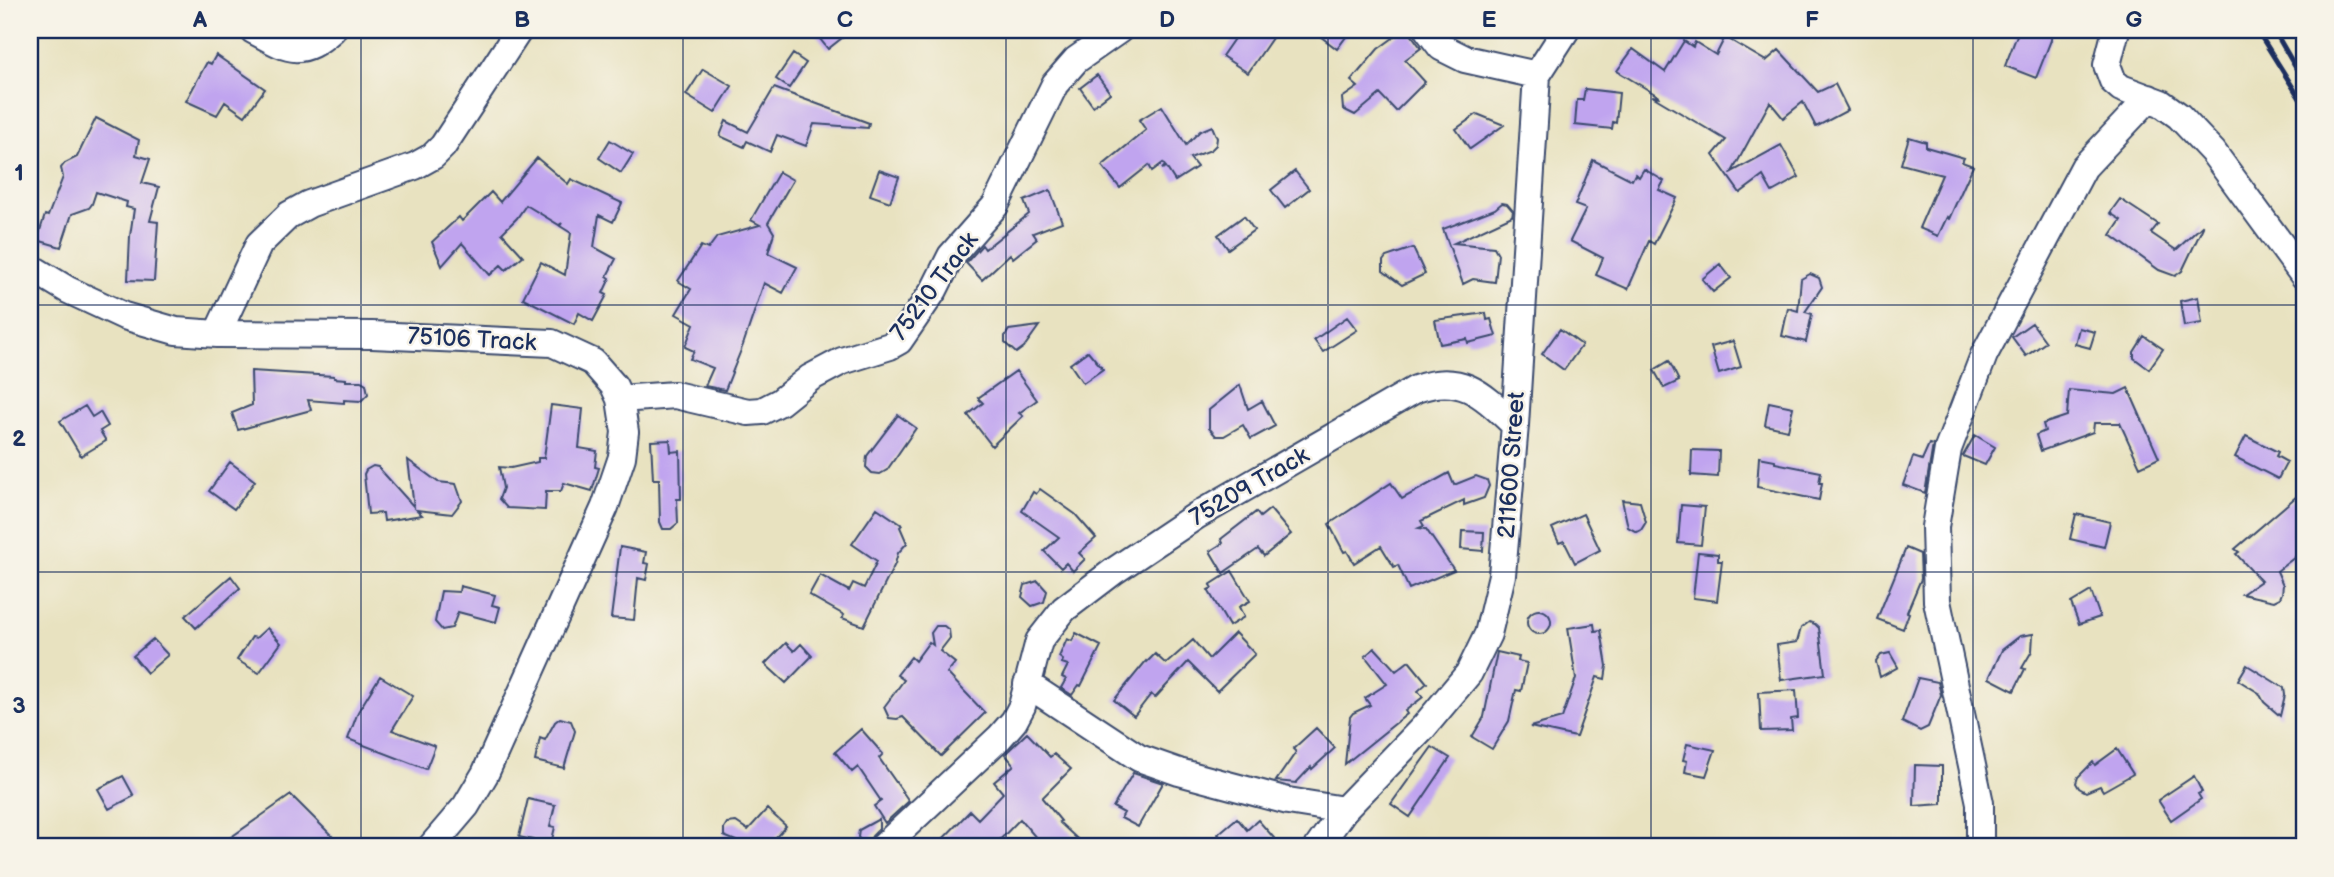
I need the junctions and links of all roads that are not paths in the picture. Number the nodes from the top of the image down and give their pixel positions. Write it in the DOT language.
graph roads {
  1 [pos="253,30"];
  2 [pos="332,30"];
  3 [pos="519,30"];
  4 [pos="1119,30"];
  5 [pos="1428,30"];
  6 [pos="1566,30"];
  7 [pos="2116,30"];
  8 [pos="1537,75"];
  9 [pos="2149,99"];
  10 [pos="30,267"];
  11 [pos="2304,276"];
  12 [pos="217,334"];
  13 [pos="620,399"];
  14 [pos="1515,425"];
  15 [pos="1027,684"];
  16 [pos="1344,810"];
  17 [pos="431,847"];
  18 [pos="883,847"];
  19 [pos="1318,847"];
  20 [pos="1980,847"];
  1 -- 2 [label="street"];
  3 -- 12 [label="street"];
  4 -- 13 [label="street, 75210 Track"];
  5 -- 8 [label="street"];
  6 -- 8 [label="street, 211600 Street"];
  7 -- 9 [label="street"];
  8 -- 14 [label="street, 211600 Street"];
  9 -- 11 [label="street"];
  9 -- 20 [label="street"];
  10 -- 12 [label="street, 75106 Track"];
  12 -- 13 [label="street, 75106 Track"];
  13 -- 17 [label="street, 75106 Track"];
  14 -- 15 [label="street, 75209 Track"];
  14 -- 16 [label="street, 211600 Street"];
  15 -- 16 [label="street"];
  15 -- 18 [label="street, 75209 Track"];
  16 -- 19 [label="street, 211600 Street"];
}
